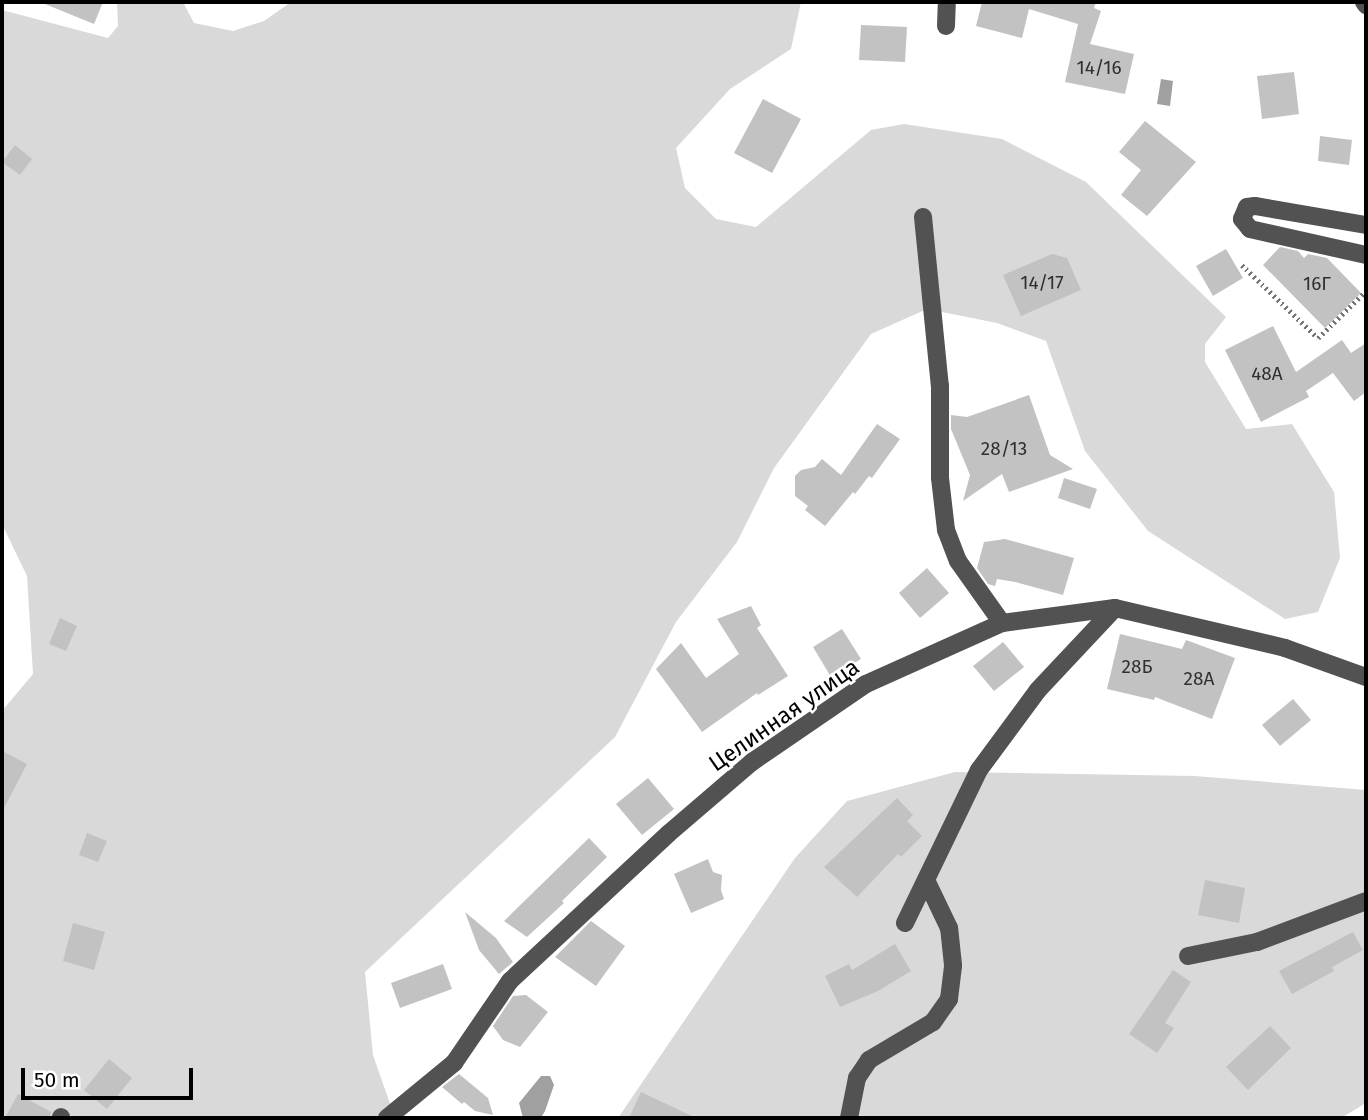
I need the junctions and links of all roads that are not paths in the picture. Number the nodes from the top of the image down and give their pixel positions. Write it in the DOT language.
graph roads {
  1 [pos="947,2"];
  2 [pos="946,26"];
  3 [pos="923,217"];
  4 [pos="1366,225"];
  5 [pos="1366,255"];
  6 [pos="1115,608"];
  7 [pos="1002,623"];
  8 [pos="1366,677"];
  9 [pos="926,880"];
  10 [pos="1366,901"];
  11 [pos="905,923"];
  12 [pos="1188,956"];
  13 [pos="387,1118"];
  14 [pos="849,1118"];
  1 -- 2 [label="street"];
  3 -- 7 [label="street"];
  4 -- 5 [label="street"];
  6 -- 7 [label="street, Целинная улица"];
  6 -- 8 [label="street, Целинная улица"];
  6 -- 9 [label="street"];
  7 -- 13 [label="street, Целинная улица"];
  9 -- 11 [label="street"];
  9 -- 14 [label="street"];
  10 -- 12 [label="street"];
}
